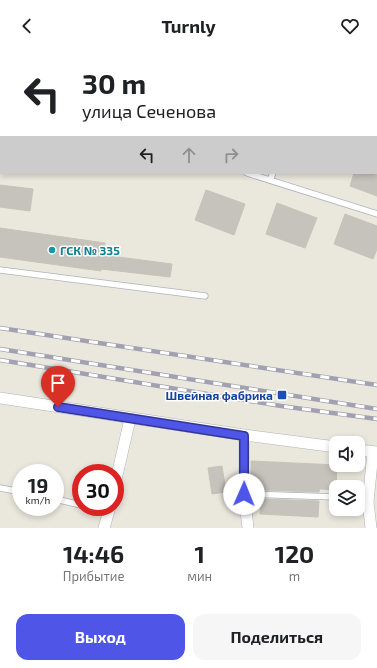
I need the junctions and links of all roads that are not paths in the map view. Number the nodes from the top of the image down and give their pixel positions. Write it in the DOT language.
graph roads {
  1 [pos="250,174"];
  2 [pos="273,174"];
  3 [pos="270,180"];
  4 [pos="377,214"];
  5 [pos="0,270"];
  6 [pos="205,296"];
  7 [pos="0,398"];
  8 [pos="130,419"];
  9 [pos="244,436"];
  10 [pos="329,446"];
  11 [pos="365,451"];
  12 [pos="375,452"];
  13 [pos="120,464"];
  14 [pos="0,488"];
  15 [pos="12,490"];
  16 [pos="365,493"];
  17 [pos="244,494"];
  18 [pos="329,497"];
  19 [pos="365,508"];
  20 [pos="107,516"];
  21 [pos="104,528"];
  22 [pos="248,528"];
  23 [pos="371,528"];
  1 -- 3 [label="lane"];
  2 -- 3 [label="lane"];
  3 -- 4 [label="lane"];
  5 -- 6 [label="lane"];
  7 -- 8 [label="street"];
  8 -- 9 [label="street"];
  8 -- 13 [label="street"];
  9 -- 10 [label="street"];
  9 -- 17 [label="street"];
  11 -- 12 [label="street"];
  12 -- 16 [label="street"];
  14 -- 15 [label="lane"];
  17 -- 18 [label="lane"];
  17 -- 22 [label="street"];
  19 -- 23 [label="street"];
  20 -- 21 [label="street"];
}
